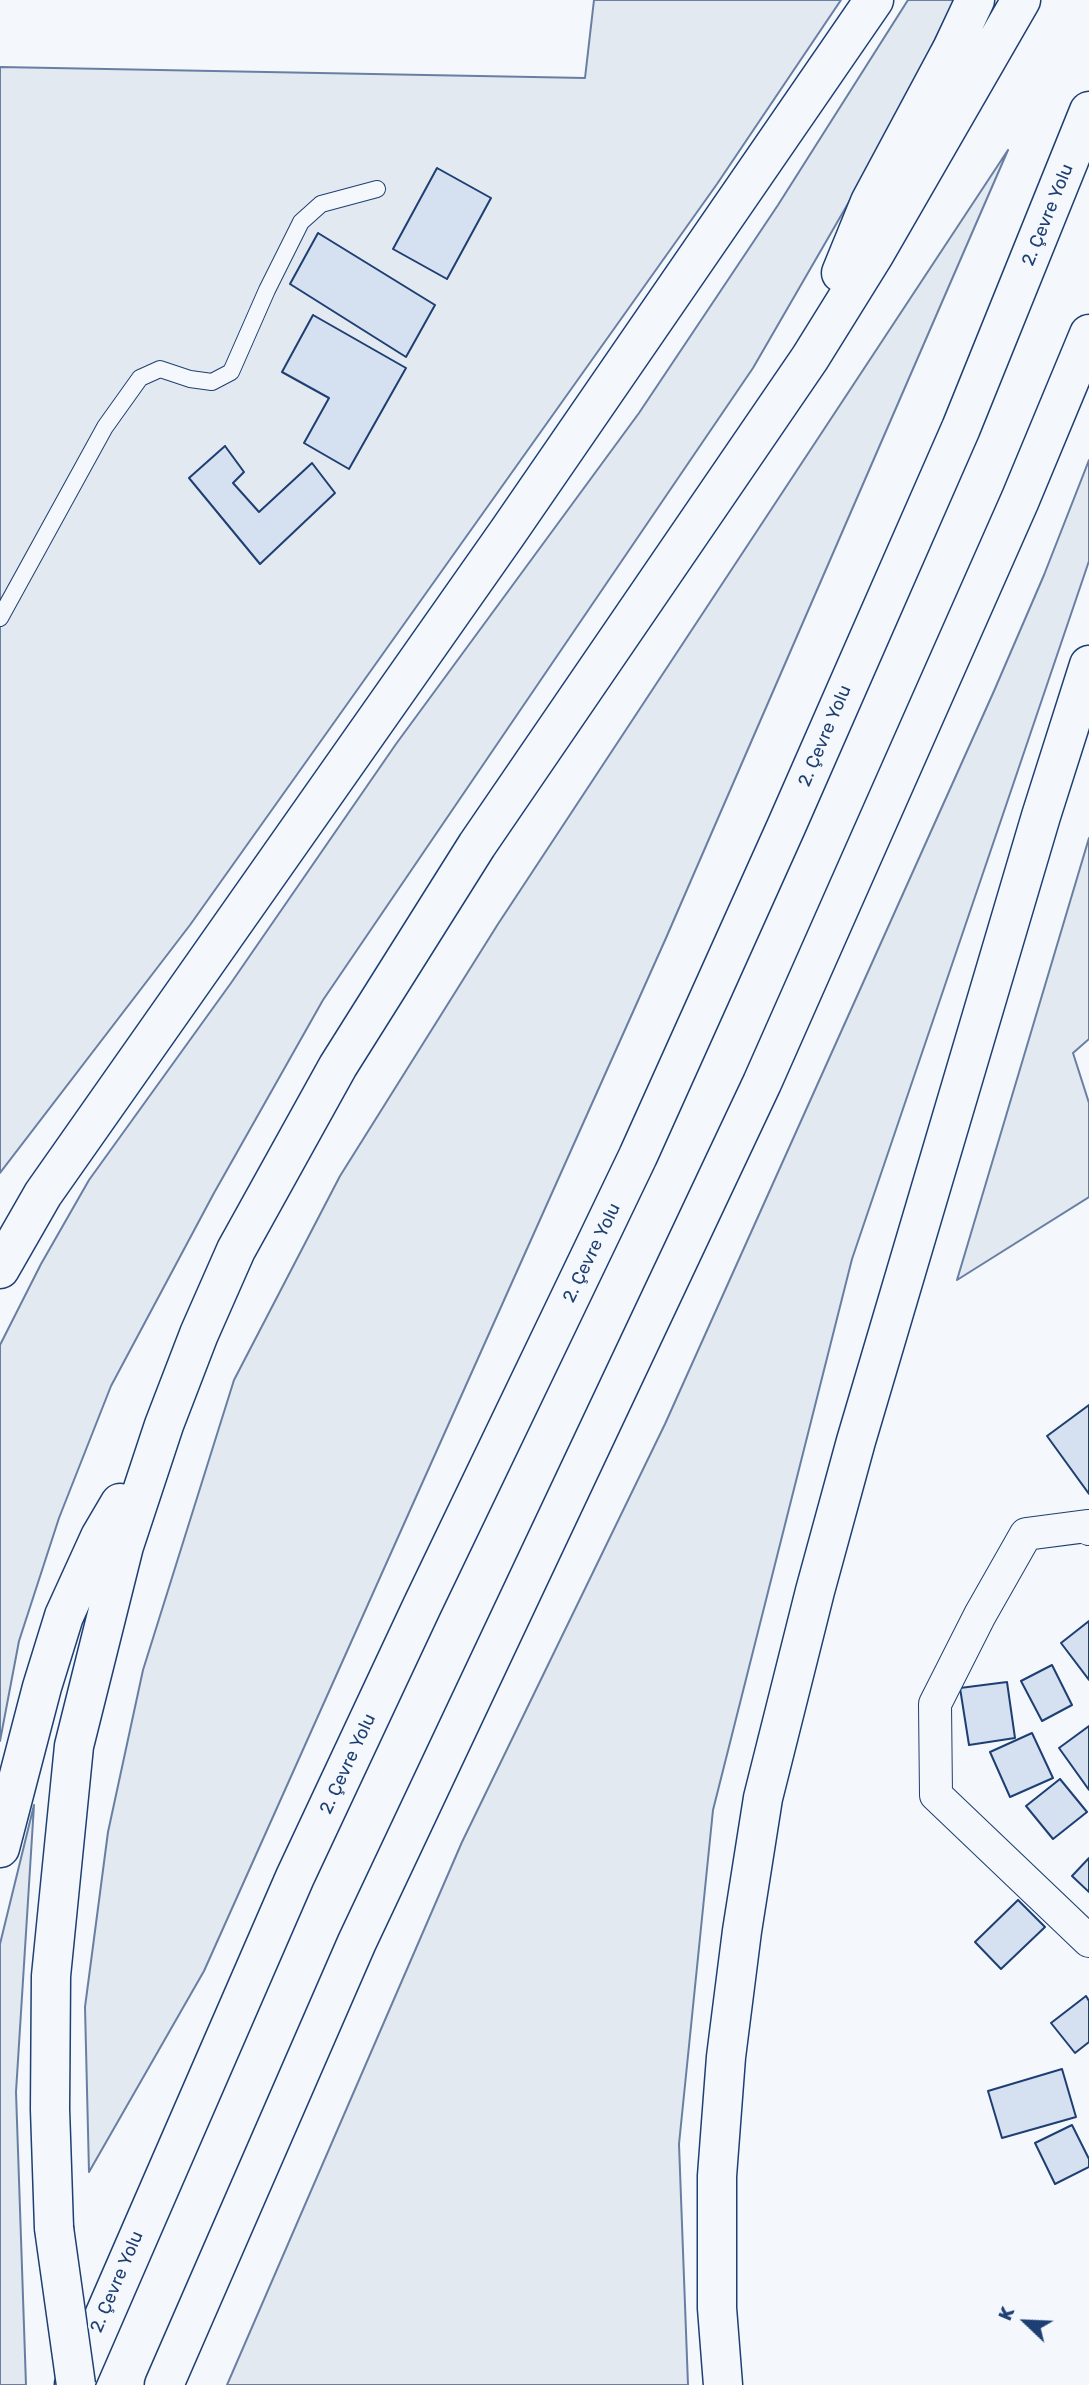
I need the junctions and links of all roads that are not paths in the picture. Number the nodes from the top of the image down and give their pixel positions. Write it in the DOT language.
graph roads {
  1 [pos="874,0"];
  2 [pos="975,0"];
  3 [pos="1021,0"];
  4 [pos="1089,111"];
  5 [pos="377,189"];
  6 [pos="1089,334"];
  7 [pos="810,358"];
  8 [pos="0,618"];
  9 [pos="1089,665"];
  10 [pos="114,1092"];
  11 [pos="0,1219"];
  12 [pos="0,1269"];
  13 [pos="164,1425"];
  14 [pos="1089,1529"];
  15 [pos="0,1848"];
  16 [pos="1089,1941"];
  17 [pos="75,2385"];
  18 [pos="164,2385"];
  19 [pos="723,2385"];
  1 -- 10 [label="highway"];
  2 -- 7 [label="highway"];
  3 -- 7 [label="highway"];
  4 -- 17 [label="highway, 2. Çevre Yolu"];
  5 -- 8 [label="lane"];
  6 -- 18 [label="highway"];
  7 -- 13 [label="highway"];
  9 -- 19 [label="highway"];
  10 -- 11 [label="highway"];
  10 -- 12 [label="highway"];
  13 -- 15 [label="highway"];
  13 -- 17 [label="highway, bridge"];
  14 -- 16 [label="street"];
}
